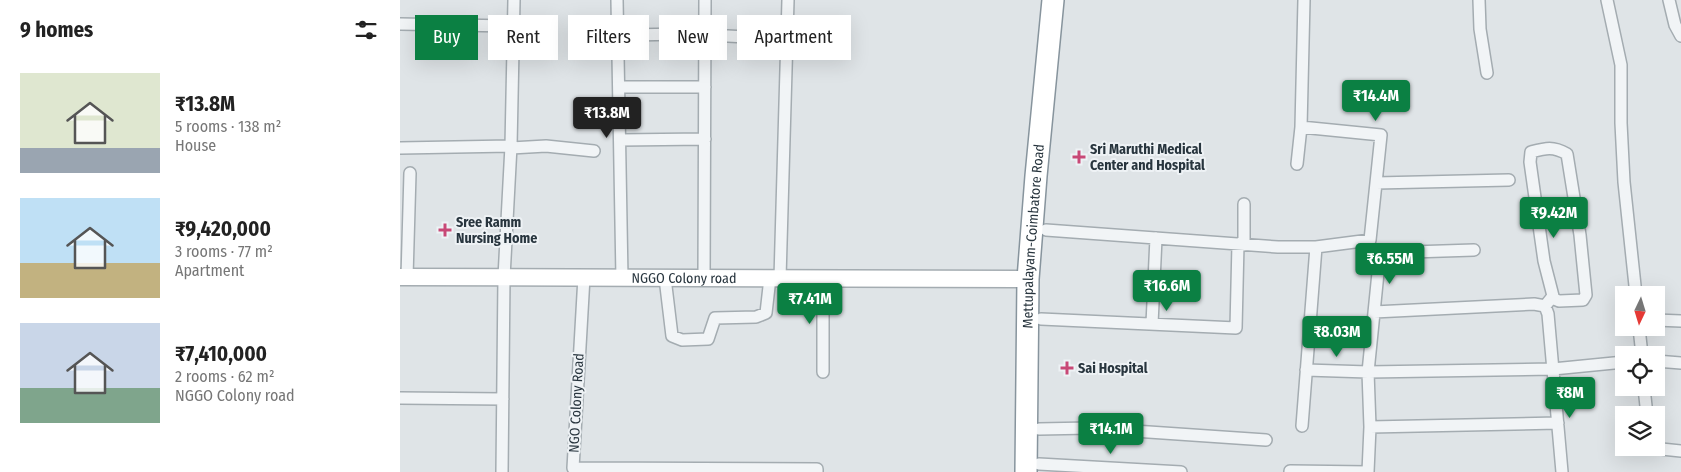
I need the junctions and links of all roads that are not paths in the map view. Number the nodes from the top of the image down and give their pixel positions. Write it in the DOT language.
graph roads {
  1 [pos="514,0"];
  2 [pos="617,0"];
  3 [pos="705,0"];
  4 [pos="788,0"];
  5 [pos="1053,0"];
  6 [pos="1066,0"];
  7 [pos="1304,0"];
  8 [pos="1479,0"];
  9 [pos="1607,0"];
  10 [pos="1668,0"];
  11 [pos="515,15"];
  12 [pos="617,15"];
  13 [pos="705,15"];
  14 [pos="788,15"];
  15 [pos="400,24"];
  16 [pos="488,26"];
  17 [pos="1681,36"];
  18 [pos="514,60"];
  19 [pos="618,60"];
  20 [pos="705,60"];
  21 [pos="786,60"];
  22 [pos="1487,73"];
  23 [pos="619,87"];
  24 [pos="705,87"];
  25 [pos="1301,127"];
  26 [pos="705,139"];
  27 [pos="620,140"];
  28 [pos="511,147"];
  29 [pos="400,148"];
  30 [pos="594,151"];
  31 [pos="1297,164"];
  32 [pos="410,174"];
  33 [pos="1509,180"];
  34 [pos="1376,183"];
  35 [pos="1244,204"];
  36 [pos="1046,230"];
  37 [pos="1156,238"];
  38 [pos="1241,245"];
  39 [pos="1316,247"];
  40 [pos="1474,250"];
  41 [pos="404,277"];
  42 [pos="584,277"];
  43 [pos="504,278"];
  44 [pos="622,278"];
  45 [pos="665,278"];
  46 [pos="704,278"];
  47 [pos="775,278"];
  48 [pos="823,278"];
  49 [pos="1035,279"];
  50 [pos="1635,286"];
  51 [pos="1549,302"];
  52 [pos="1374,312"];
  53 [pos="1041,320"];
  54 [pos="1665,320"];
  55 [pos="1681,321"];
  56 [pos="1152,324"];
  57 [pos="1665,362"];
  58 [pos="1615,363"];
  59 [pos="1681,363"];
  60 [pos="1553,369"];
  61 [pos="1306,370"];
  62 [pos="823,372"];
  63 [pos="1368,372"];
  64 [pos="400,398"];
  65 [pos="504,399"];
  66 [pos="1558,423"];
  67 [pos="1302,426"];
  68 [pos="1370,427"];
  69 [pos="1039,429"];
  70 [pos="1266,440"];
  71 [pos="1665,449"];
  72 [pos="1681,451"];
  73 [pos="1035,469"];
  74 [pos="693,470"];
  75 [pos="1290,471"];
  76 [pos="502,472"];
  77 [pos="817,472"];
  78 [pos="1181,472"];
  79 [pos="1562,472"];
  1 -- 11 [label="street"];
  2 -- 12 [label="street"];
  3 -- 13 [label="street"];
  4 -- 14 [label="street"];
  5 -- 49 [label="highway, Mettupalayam-Coimbatore Road"];
  6 -- 36 [label="highway"];
  7 -- 25 [label="street"];
  8 -- 22 [label="street"];
  9 -- 50 [label="street"];
  10 -- 17 [label="street"];
  15 -- 16 [label="street"];
  18 -- 28 [label="street"];
  19 -- 23 [label="street"];
  20 -- 24 [label="street"];
  21 -- 47 [label="street"];
  23 -- 24 [label="street"];
  23 -- 27 [label="street"];
  24 -- 26 [label="street"];
  25 -- 31 [label="street"];
  25 -- 34 [label="street"];
  26 -- 27 [label="street"];
  26 -- 46 [label="street"];
  27 -- 44 [label="street"];
  28 -- 29 [label="street"];
  28 -- 30 [label="street"];
  28 -- 43 [label="street"];
  32 -- 41 [label="street"];
  33 -- 34 [label="street"];
  34 -- 39 [label="street"];
  35 -- 38 [label="street"];
  36 -- 37 [label="street"];
  36 -- 49 [label="highway"];
  37 -- 38 [label="street"];
  37 -- 56 [label="street"];
  38 -- 39 [label="street"];
  38 -- 56 [label="street"];
  39 -- 61 [label="street"];
  40 -- 52 [label="street"];
  41 -- 43 [label="street, NGGO Colony road"];
  42 -- 43 [label="street, NGGO Colony road"];
  42 -- 44 [label="street, NGGO Colony road"];
  42 -- 74 [label="street, NGO Colony Road"];
  43 -- 65 [label="street"];
  44 -- 45 [label="street, NGGO Colony road"];
  45 -- 46 [label="street, NGGO Colony road"];
  45 -- 47 [label="street"];
  46 -- 47 [label="street, NGGO Colony road"];
  47 -- 48 [label="street, NGGO Colony road"];
  48 -- 49 [label="street, NGGO Colony road"];
  48 -- 62 [label="street"];
  49 -- 53 [label="highway"];
  49 -- 73 [label="highway, Mettupalayam-Coimbatore Road"];
  51 -- 51 [label="street"];
  51 -- 52 [label="street"];
  51 -- 60 [label="street"];
  52 -- 63 [label="street"];
  53 -- 56 [label="street"];
  53 -- 69 [label="highway"];
  54 -- 55 [label="street"];
  57 -- 59 [label="street"];
  58 -- 60 [label="street"];
  60 -- 63 [label="street"];
  60 -- 66 [label="street"];
  61 -- 63 [label="street"];
  61 -- 67 [label="street"];
  63 -- 68 [label="street"];
  64 -- 65 [label="street"];
  65 -- 76 [label="street"];
  66 -- 68 [label="street"];
  66 -- 79 [label="street"];
  68 -- 75 [label="street"];
  69 -- 70 [label="street"];
  69 -- 73 [label="highway"];
  71 -- 72 [label="street"];
  73 -- 78 [label="street"];
  74 -- 77 [label="street"];
}
